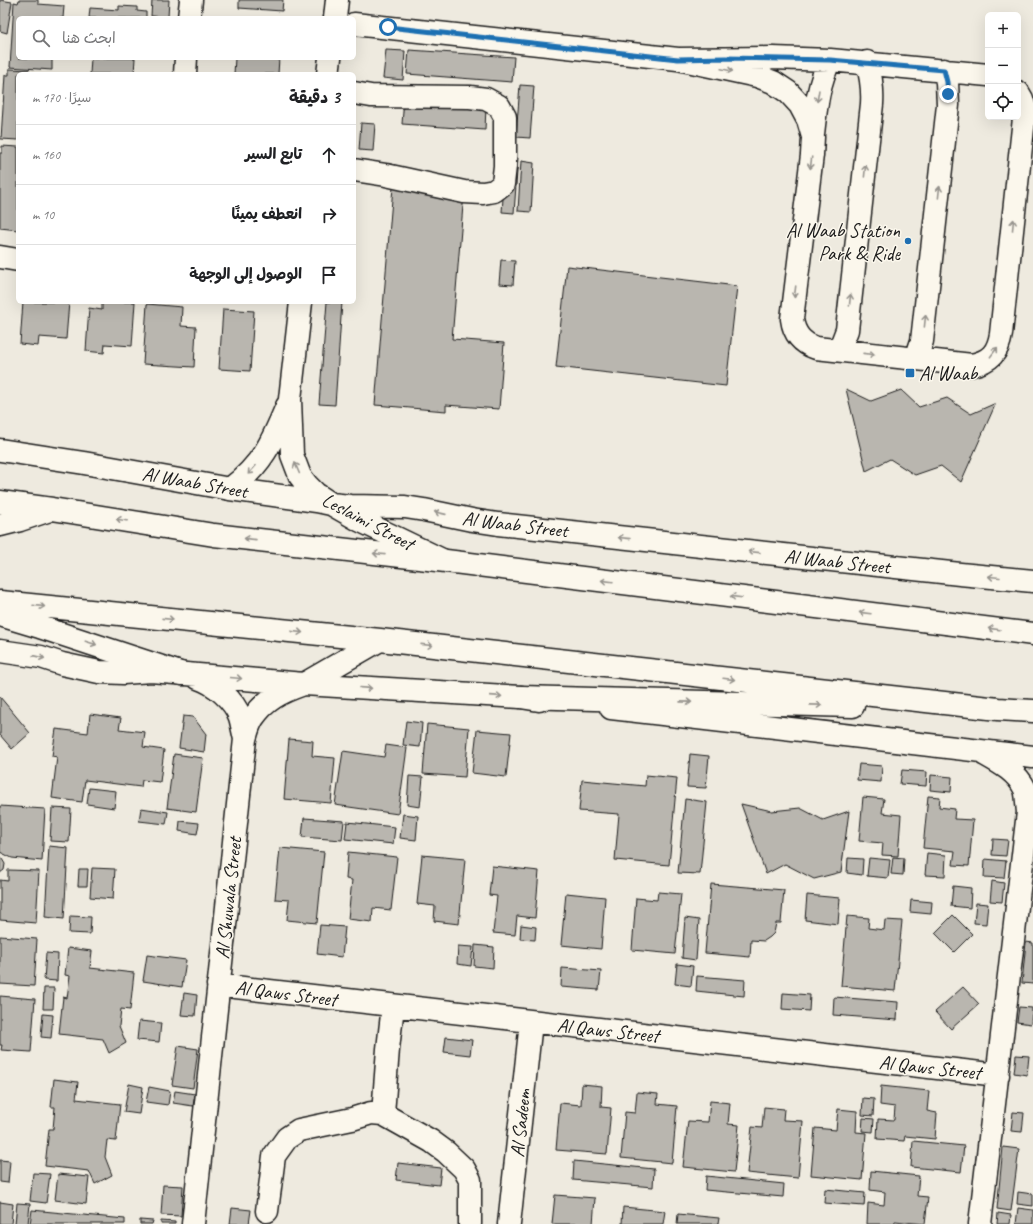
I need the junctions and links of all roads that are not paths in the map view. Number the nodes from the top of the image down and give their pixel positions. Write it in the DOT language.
graph roads {
  1 [pos="191,0"];
  2 [pos="337,0"];
  3 [pos="189,16"];
  4 [pos="335,16"];
  5 [pos="356,24"];
  6 [pos="678,59"];
  7 [pos="186,60"];
  8 [pos="330,60"];
  9 [pos="830,60"];
  10 [pos="867,62"];
  11 [pos="944,70"];
  12 [pos="185,72"];
  13 [pos="328,72"];
  14 [pos="985,75"];
  15 [pos="356,93"];
  16 [pos="1021,97"];
  17 [pos="813,137"];
  18 [pos="356,170"];
  19 [pos="0,257"];
  20 [pos="16,260"];
  21 [pos="301,304"];
  22 [pos="836,350"];
  23 [pos="916,359"];
  24 [pos="290,399"];
  25 [pos="0,450"];
  26 [pos="230,489"];
  27 [pos="0,502"];
  28 [pos="331,504"];
  29 [pos="52,509"];
  30 [pos="0,525"];
  31 [pos="446,561"];
  32 [pos="1033,581"];
  33 [pos="0,602"];
  34 [pos="0,615"];
  35 [pos="1033,634"];
  36 [pos="380,640"];
  37 [pos="0,651"];
  38 [pos="183,674"];
  39 [pos="304,684"];
  40 [pos="521,697"];
  41 [pos="998,709"];
  42 [pos="1033,711"];
  43 [pos="245,738"];
  44 [pos="978,750"];
  45 [pos="1033,757"];
  46 [pos="1030,807"];
  47 [pos="1028,857"];
  48 [pos="218,985"];
  49 [pos="393,1006"];
  50 [pos="531,1022"];
  51 [pos="998,1075"];
  52 [pos="383,1114"];
  53 [pos="267,1211"];
  54 [pos="193,1224"];
  55 [pos="470,1224"];
  56 [pos="509,1224"];
  57 [pos="980,1224"];
  1 -- 3 [label="street"];
  2 -- 4 [label="street"];
  5 -- 6 [label="street"];
  6 -- 9 [label="street"];
  6 -- 17 [label="street, one-way"];
  7 -- 12 [label="street"];
  8 -- 13 [label="street"];
  9 -- 10 [label="street"];
  9 -- 17 [label="street, one-way"];
  10 -- 11 [label="street"];
  22 -- 10 [label="street, one-way"];
  11 -- 14 [label="street"];
  23 -- 11 [label="street, one-way"];
  15 -- 18 [label="street"];
  23 -- 16 [label="street, one-way"];
  17 -- 22 [label="street, one-way"];
  19 -- 20 [label="street"];
  21 -- 24 [label="street, Leslaimi Street"];
  22 -- 23 [label="street, one-way"];
  24 -- 26 [label="street, Leslaimi Street, one-way"];
  28 -- 24 [label="street, Leslaimi Street, one-way"];
  25 -- 26 [label="street, Al Waab Street"];
  26 -- 28 [label="street, Al Waab Street"];
  27 -- 29 [label="street"];
  28 -- 31 [label="street, Leslaimi Street"];
  32 -- 28 [label="street, Al Waab Street, one-way"];
  29 -- 30 [label="street"];
  31 -- 29 [label="street, one-way"];
  35 -- 31 [label="street, one-way"];
  33 -- 36 [label="street, one-way"];
  34 -- 38 [label="street, one-way"];
  36 -- 39 [label="street"];
  36 -- 41 [label="street, one-way"];
  37 -- 38 [label="street, one-way"];
  38 -- 39 [label="street, one-way"];
  38 -- 43 [label="street, Al Shuwala Street"];
  39 -- 40 [label="street, one-way"];
  39 -- 43 [label="street, Al Shuwala Street"];
  40 -- 41 [label="street, one-way"];
  40 -- 44 [label="street"];
  41 -- 42 [label="street"];
  43 -- 48 [label="street, Al Shuwala Street"];
  44 -- 45 [label="street"];
  44 -- 46 [label="street"];
  46 -- 47 [label="street"];
  47 -- 51 [label="street"];
  48 -- 49 [label="street, Al Qaws Street"];
  48 -- 54 [label="street, Al Shuwala Street"];
  49 -- 50 [label="street, Al Qaws Street"];
  49 -- 52 [label="street"];
  50 -- 51 [label="street, Al Qaws Street"];
  50 -- 56 [label="street, Al Sadeem"];
  51 -- 57 [label="street"];
  52 -- 53 [label="street"];
  52 -- 55 [label="street"];
}
